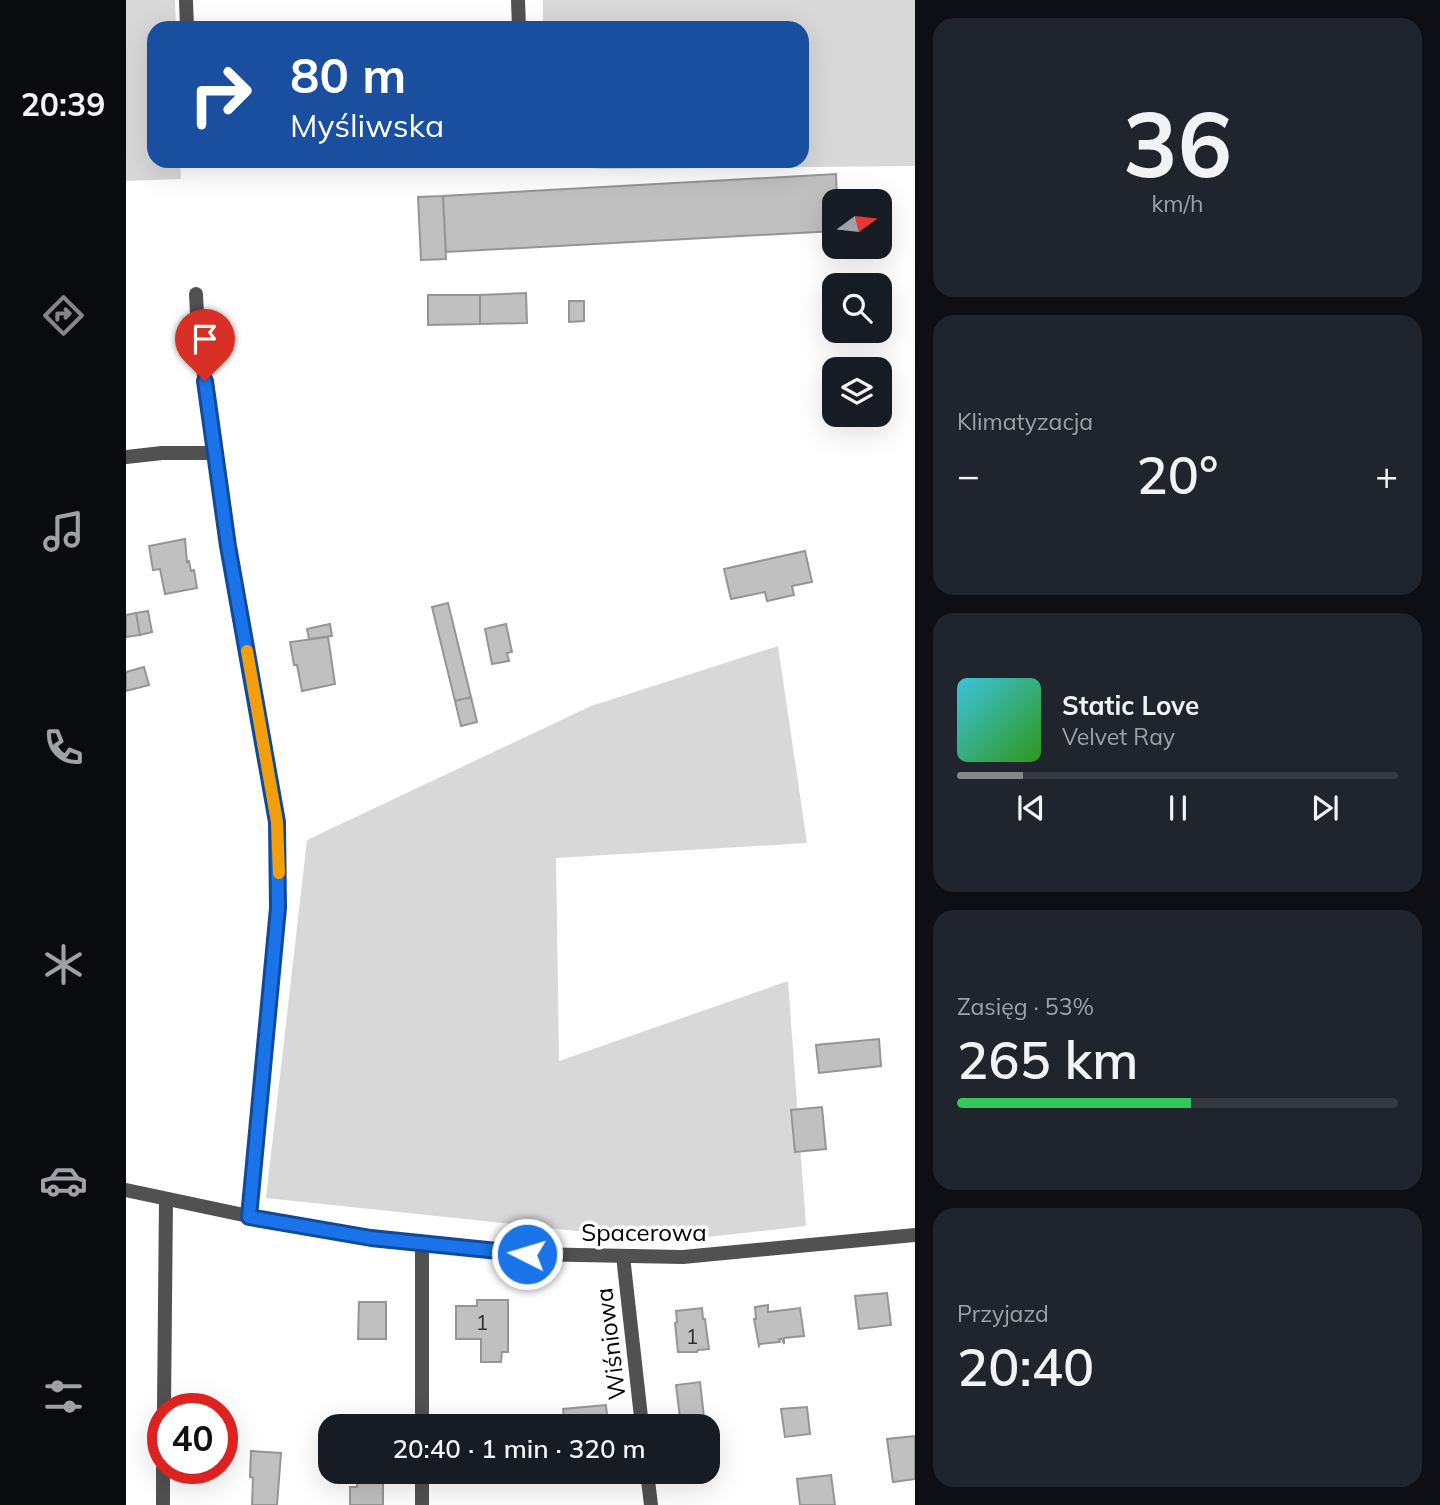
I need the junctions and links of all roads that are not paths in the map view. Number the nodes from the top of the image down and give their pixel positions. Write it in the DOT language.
graph roads {
  1 [pos="186,0"];
  2 [pos="518,0"];
  3 [pos="187,21"];
  4 [pos="519,21"];
  5 [pos="196,293"];
  6 [pos="215,453"];
  7 [pos="126,457"];
  8 [pos="126,1190"];
  9 [pos="166,1199"];
  10 [pos="249,1217"];
  11 [pos="915,1235"];
  12 [pos="422,1244"];
  13 [pos="623,1256"];
  14 [pos="164,1393"];
  15 [pos="422,1414"];
  16 [pos="641,1414"];
  17 [pos="163,1484"];
  18 [pos="422,1484"];
  19 [pos="648,1484"];
  20 [pos="163,1505"];
  21 [pos="422,1505"];
  22 [pos="651,1505"];
  1 -- 3 [label="street"];
  2 -- 4 [label="street"];
  5 -- 6 [label="street"];
  6 -- 7 [label="street"];
  6 -- 10 [label="street"];
  8 -- 9 [label="street, Spacerowa"];
  9 -- 10 [label="street, Spacerowa"];
  9 -- 14 [label="street"];
  10 -- 12 [label="street, Spacerowa"];
  11 -- 13 [label="street, Spacerowa"];
  12 -- 13 [label="street, Spacerowa"];
  12 -- 15 [label="street"];
  13 -- 16 [label="street, Wiśniowa"];
  17 -- 20 [label="street"];
  18 -- 21 [label="street"];
  19 -- 22 [label="street"];
}
